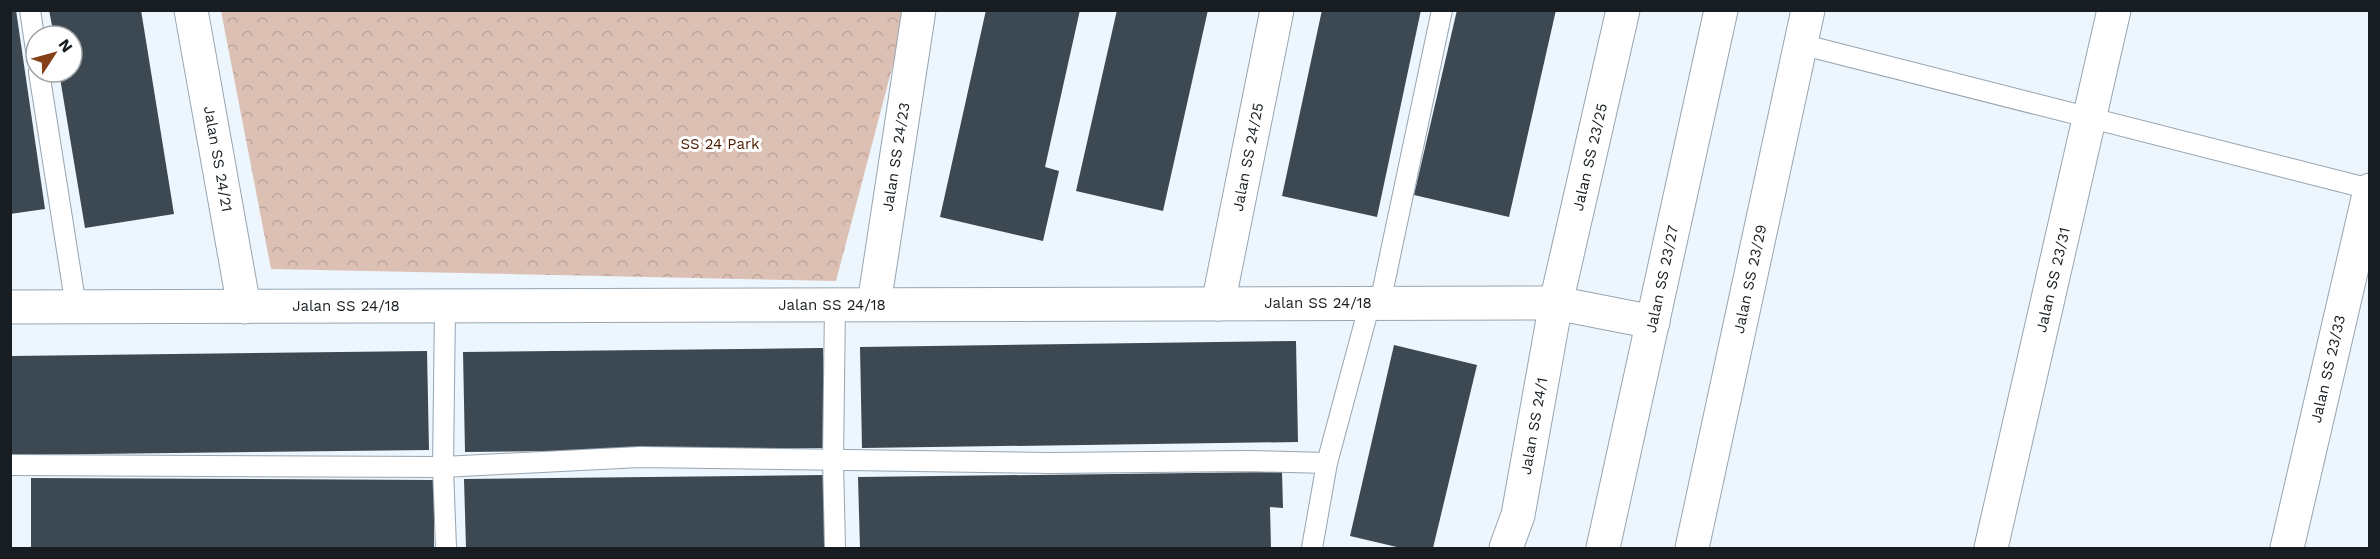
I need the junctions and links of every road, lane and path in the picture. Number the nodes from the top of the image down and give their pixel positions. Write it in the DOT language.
graph roads {
  1 [pos="191,10"];
  2 [pos="919,10"];
  3 [pos="1277,10"];
  4 [pos="1442,10"];
  5 [pos="1623,10"];
  6 [pos="1721,10"];
  7 [pos="1808,10"];
  8 [pos="2114,10"];
  9 [pos="1800,44"];
  10 [pos="41,84"];
  11 [pos="2090,117"];
  12 [pos="2370,189"];
  13 [pos="1375,303"];
  14 [pos="1557,303"];
  15 [pos="874,304"];
  16 [pos="1218,304"];
  17 [pos="835,305"];
  18 [pos="244,306"];
  19 [pos="445,306"];
  20 [pos="10,307"];
  21 [pos="76,307"];
  22 [pos="1653,322"];
  23 [pos="833,460"];
  24 [pos="1327,463"];
  25 [pos="10,465"];
  26 [pos="443,467"];
  27 [pos="446,549"];
  28 [pos="835,549"];
  29 [pos="1312,549"];
  30 [pos="1506,549"];
  31 [pos="1603,549"];
  32 [pos="1692,549"];
  33 [pos="1991,549"];
  34 [pos="2287,549"];
  1 -- 18 [label="street, Jalan SS 24/21"];
  2 -- 15 [label="street, Jalan SS 24/23"];
  3 -- 16 [label="street, Jalan SS 24/25"];
  4 -- 13 [label="lane"];
  5 -- 14 [label="street, Jalan SS 23/25"];
  6 -- 22 [label="street, Jalan SS 23/27"];
  7 -- 9 [label="street, Jalan SS 23/29"];
  8 -- 11 [label="street, Jalan SS 23/31"];
  9 -- 11 [label="lane"];
  9 -- 32 [label="street, Jalan SS 23/29"];
  10 -- 21 [label="lane"];
  11 -- 12 [label="lane"];
  11 -- 33 [label="street, Jalan SS 23/31"];
  12 -- 34 [label="street, Jalan SS 23/33"];
  13 -- 14 [label="street, Jalan SS 24/18"];
  13 -- 16 [label="street, Jalan SS 24/18"];
  13 -- 24 [label="lane"];
  14 -- 22 [label="street, Jalan SS 24/18"];
  14 -- 30 [label="street, Jalan SS 24/1"];
  15 -- 16 [label="street, Jalan SS 24/18"];
  15 -- 17 [label="street, Jalan SS 24/18"];
  17 -- 19 [label="street, Jalan SS 24/18"];
  17 -- 23 [label="lane"];
  18 -- 19 [label="street, Jalan SS 24/18"];
  18 -- 21 [label="street, Jalan SS 24/18"];
  19 -- 26 [label="lane"];
  20 -- 21 [label="street, Jalan SS 24/18"];
  22 -- 31 [label="street, Jalan SS 23/27"];
  23 -- 24 [label="lane"];
  23 -- 26 [label="lane"];
  23 -- 28 [label="lane"];
  24 -- 29 [label="lane"];
  25 -- 26 [label="lane"];
  26 -- 27 [label="lane"];
}
